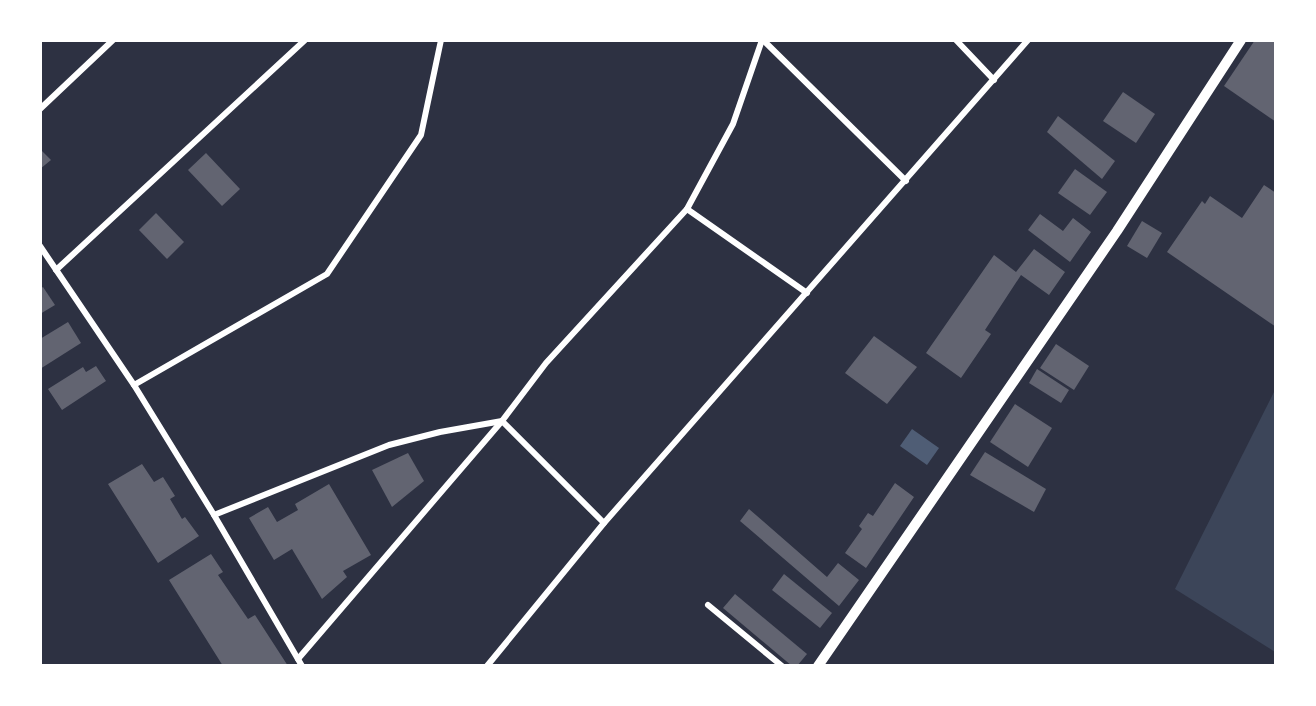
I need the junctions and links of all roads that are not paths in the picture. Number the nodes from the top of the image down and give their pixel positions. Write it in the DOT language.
graph roads {
  1 [pos="113,40"];
  2 [pos="305,40"];
  3 [pos="441,40"];
  4 [pos="762,40"];
  5 [pos="956,40"];
  6 [pos="1028,40"];
  7 [pos="1241,40"];
  8 [pos="994,80"];
  9 [pos="40,109"];
  10 [pos="906,181"];
  11 [pos="687,209"];
  12 [pos="40,246"];
  13 [pos="56,270"];
  14 [pos="807,293"];
  15 [pos="134,385"];
  16 [pos="502,421"];
  17 [pos="214,515"];
  18 [pos="604,523"];
  19 [pos="708,605"];
  20 [pos="300,663"];
  21 [pos="487,666"];
  22 [pos="782,666"];
  23 [pos="818,666"];
  1 -- 9 [label="street"];
  2 -- 13 [label="street"];
  3 -- 15 [label="street"];
  4 -- 10 [label="street"];
  4 -- 11 [label="street"];
  5 -- 8 [label="street"];
  6 -- 8 [label="street"];
  7 -- 23 [label="street"];
  8 -- 10 [label="street"];
  10 -- 14 [label="street"];
  11 -- 14 [label="street"];
  11 -- 16 [label="street"];
  12 -- 13 [label="street"];
  13 -- 15 [label="street"];
  14 -- 18 [label="street"];
  15 -- 17 [label="street"];
  16 -- 17 [label="street"];
  16 -- 18 [label="street"];
  16 -- 20 [label="street"];
  17 -- 20 [label="street"];
  18 -- 21 [label="street"];
  19 -- 22 [label="street"];
}
